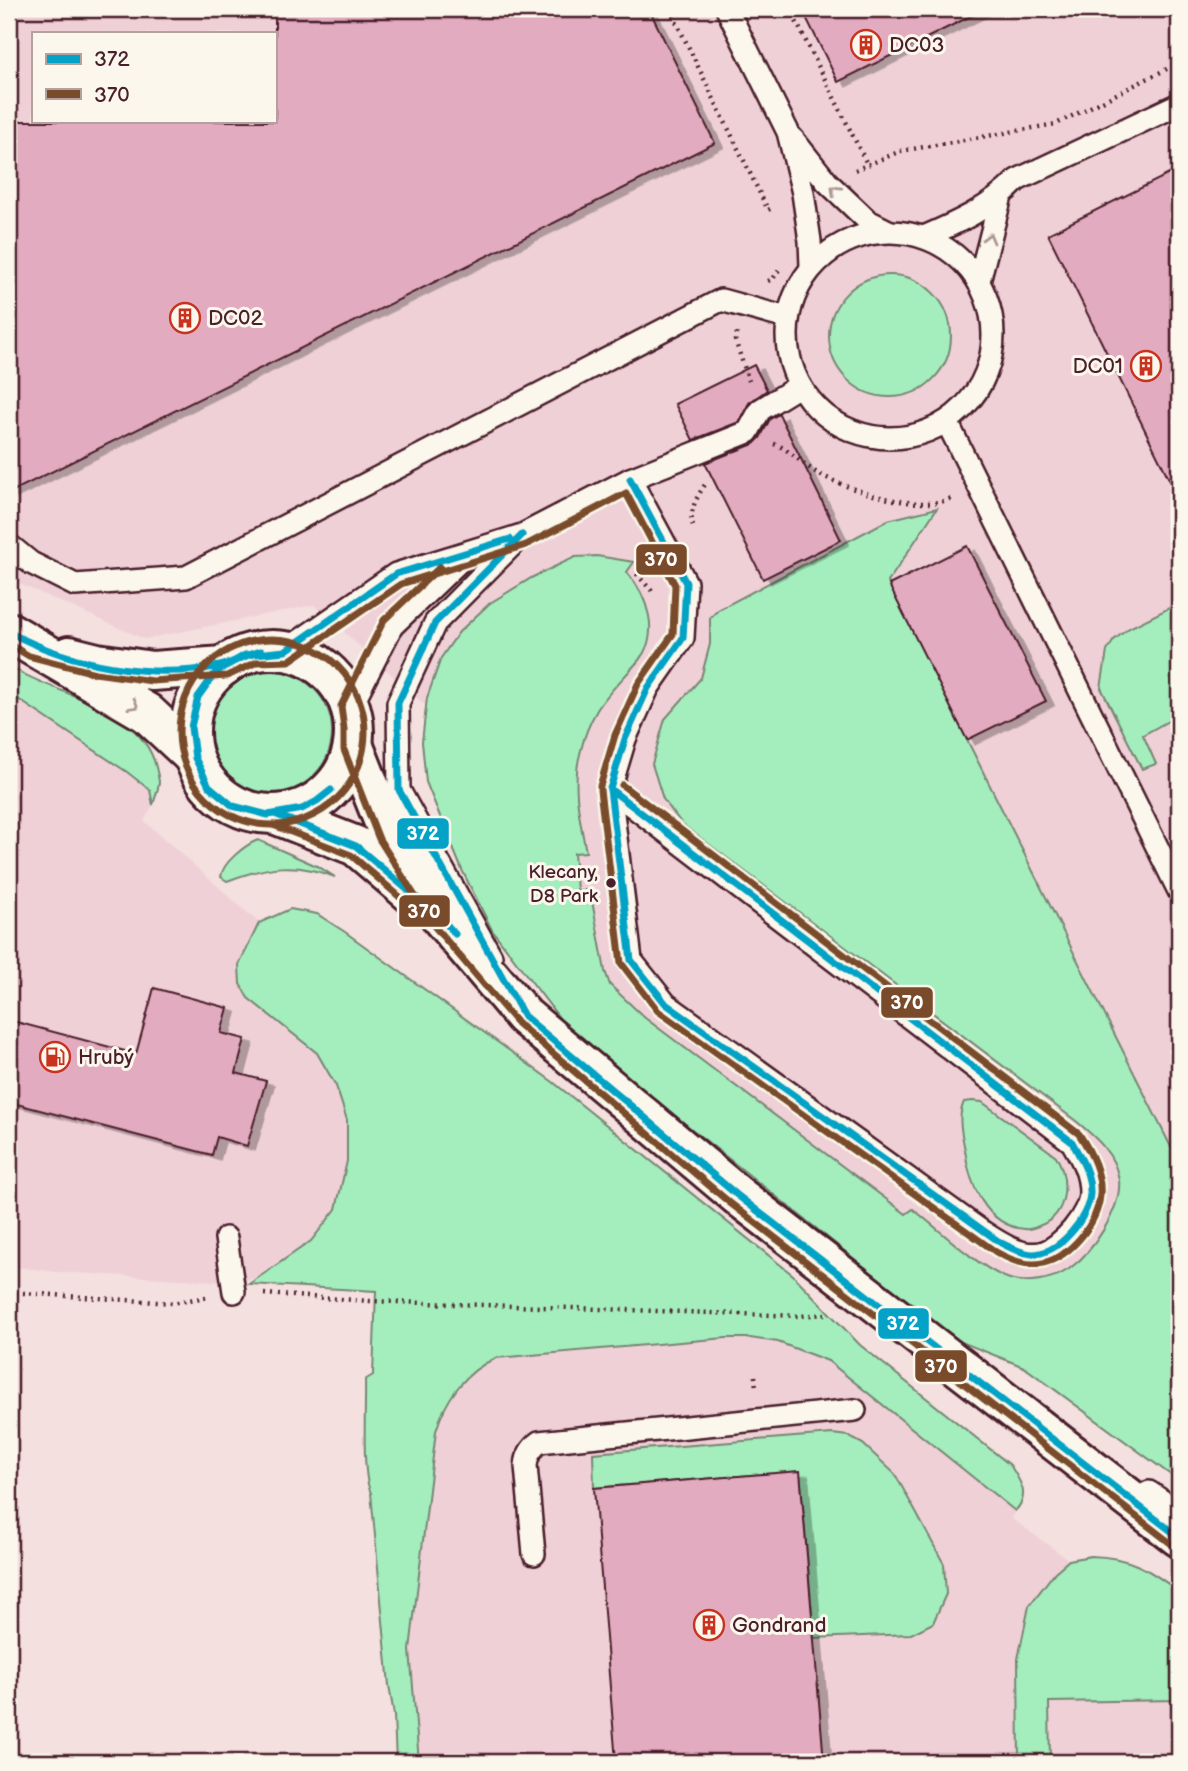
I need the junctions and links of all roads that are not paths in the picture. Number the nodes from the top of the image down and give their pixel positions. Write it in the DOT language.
graph roads {
  1 [pos="727,9"];
  2 [pos="1179,104"];
  3 [pos="788,132"];
  4 [pos="1001,196"];
  5 [pos="888,231"];
  6 [pos="924,237"];
  7 [pos="811,266"];
  8 [pos="979,281"];
  9 [pos="787,318"];
  10 [pos="799,386"];
  11 [pos="947,422"];
  12 [pos="630,479"];
  13 [pos="522,535"];
  14 [pos="9,545"];
  15 [pos="468,552"];
  16 [pos="21,639"];
  17 [pos="285,651"];
  18 [pos="224,666"];
  19 [pos="351,706"];
  20 [pos="354,747"];
  21 [pos="193,756"];
  22 [pos="610,789"];
  23 [pos="277,815"];
  24 [pos="1179,891"];
  25 [pos="442,919"];
  26 [pos="524,1016"];
  27 [pos="226,1238"];
  28 [pos="234,1292"];
  29 [pos="990,1390"];
  30 [pos="855,1410"];
  31 [pos="1179,1512"];
  32 [pos="1179,1537"];
  33 [pos="534,1554"];
  1 -- 3 [label="lane"];
  2 -- 4 [label="lane"];
  5 -- 3 [label="lane, one-way"];
  3 -- 7 [label="lane"];
  4 -- 6 [label="lane"];
  8 -- 4 [label="lane, one-way"];
  5 -- 6 [label="lane"];
  5 -- 7 [label="lane"];
  6 -- 8 [label="lane"];
  7 -- 9 [label="lane"];
  8 -- 11 [label="lane"];
  9 -- 10 [label="lane"];
  9 -- 14 [label="lane"];
  10 -- 11 [label="lane"];
  10 -- 12 [label="lane"];
  11 -- 24 [label="lane"];
  12 -- 13 [label="lane"];
  12 -- 22 [label="lane"];
  13 -- 15 [label="lane"];
  13 -- 26 [label="lane"];
  15 -- 17 [label="lane"];
  15 -- 19 [label="lane"];
  16 -- 18 [label="main road"];
  16 -- 21 [label="main road, one-way"];
  17 -- 18 [label="main road"];
  17 -- 19 [label="main road"];
  18 -- 21 [label="main road"];
  19 -- 20 [label="main road"];
  20 -- 23 [label="main road"];
  20 -- 25 [label="main road"];
  21 -- 23 [label="main road"];
  22 -- 22 [label="lane"];
  23 -- 25 [label="main road"];
  25 -- 26 [label="main road"];
  26 -- 29 [label="main road"];
  27 -- 28 [label="lane"];
  29 -- 31 [label="lane"];
  29 -- 32 [label="main road"];
  30 -- 33 [label="lane"];
}
